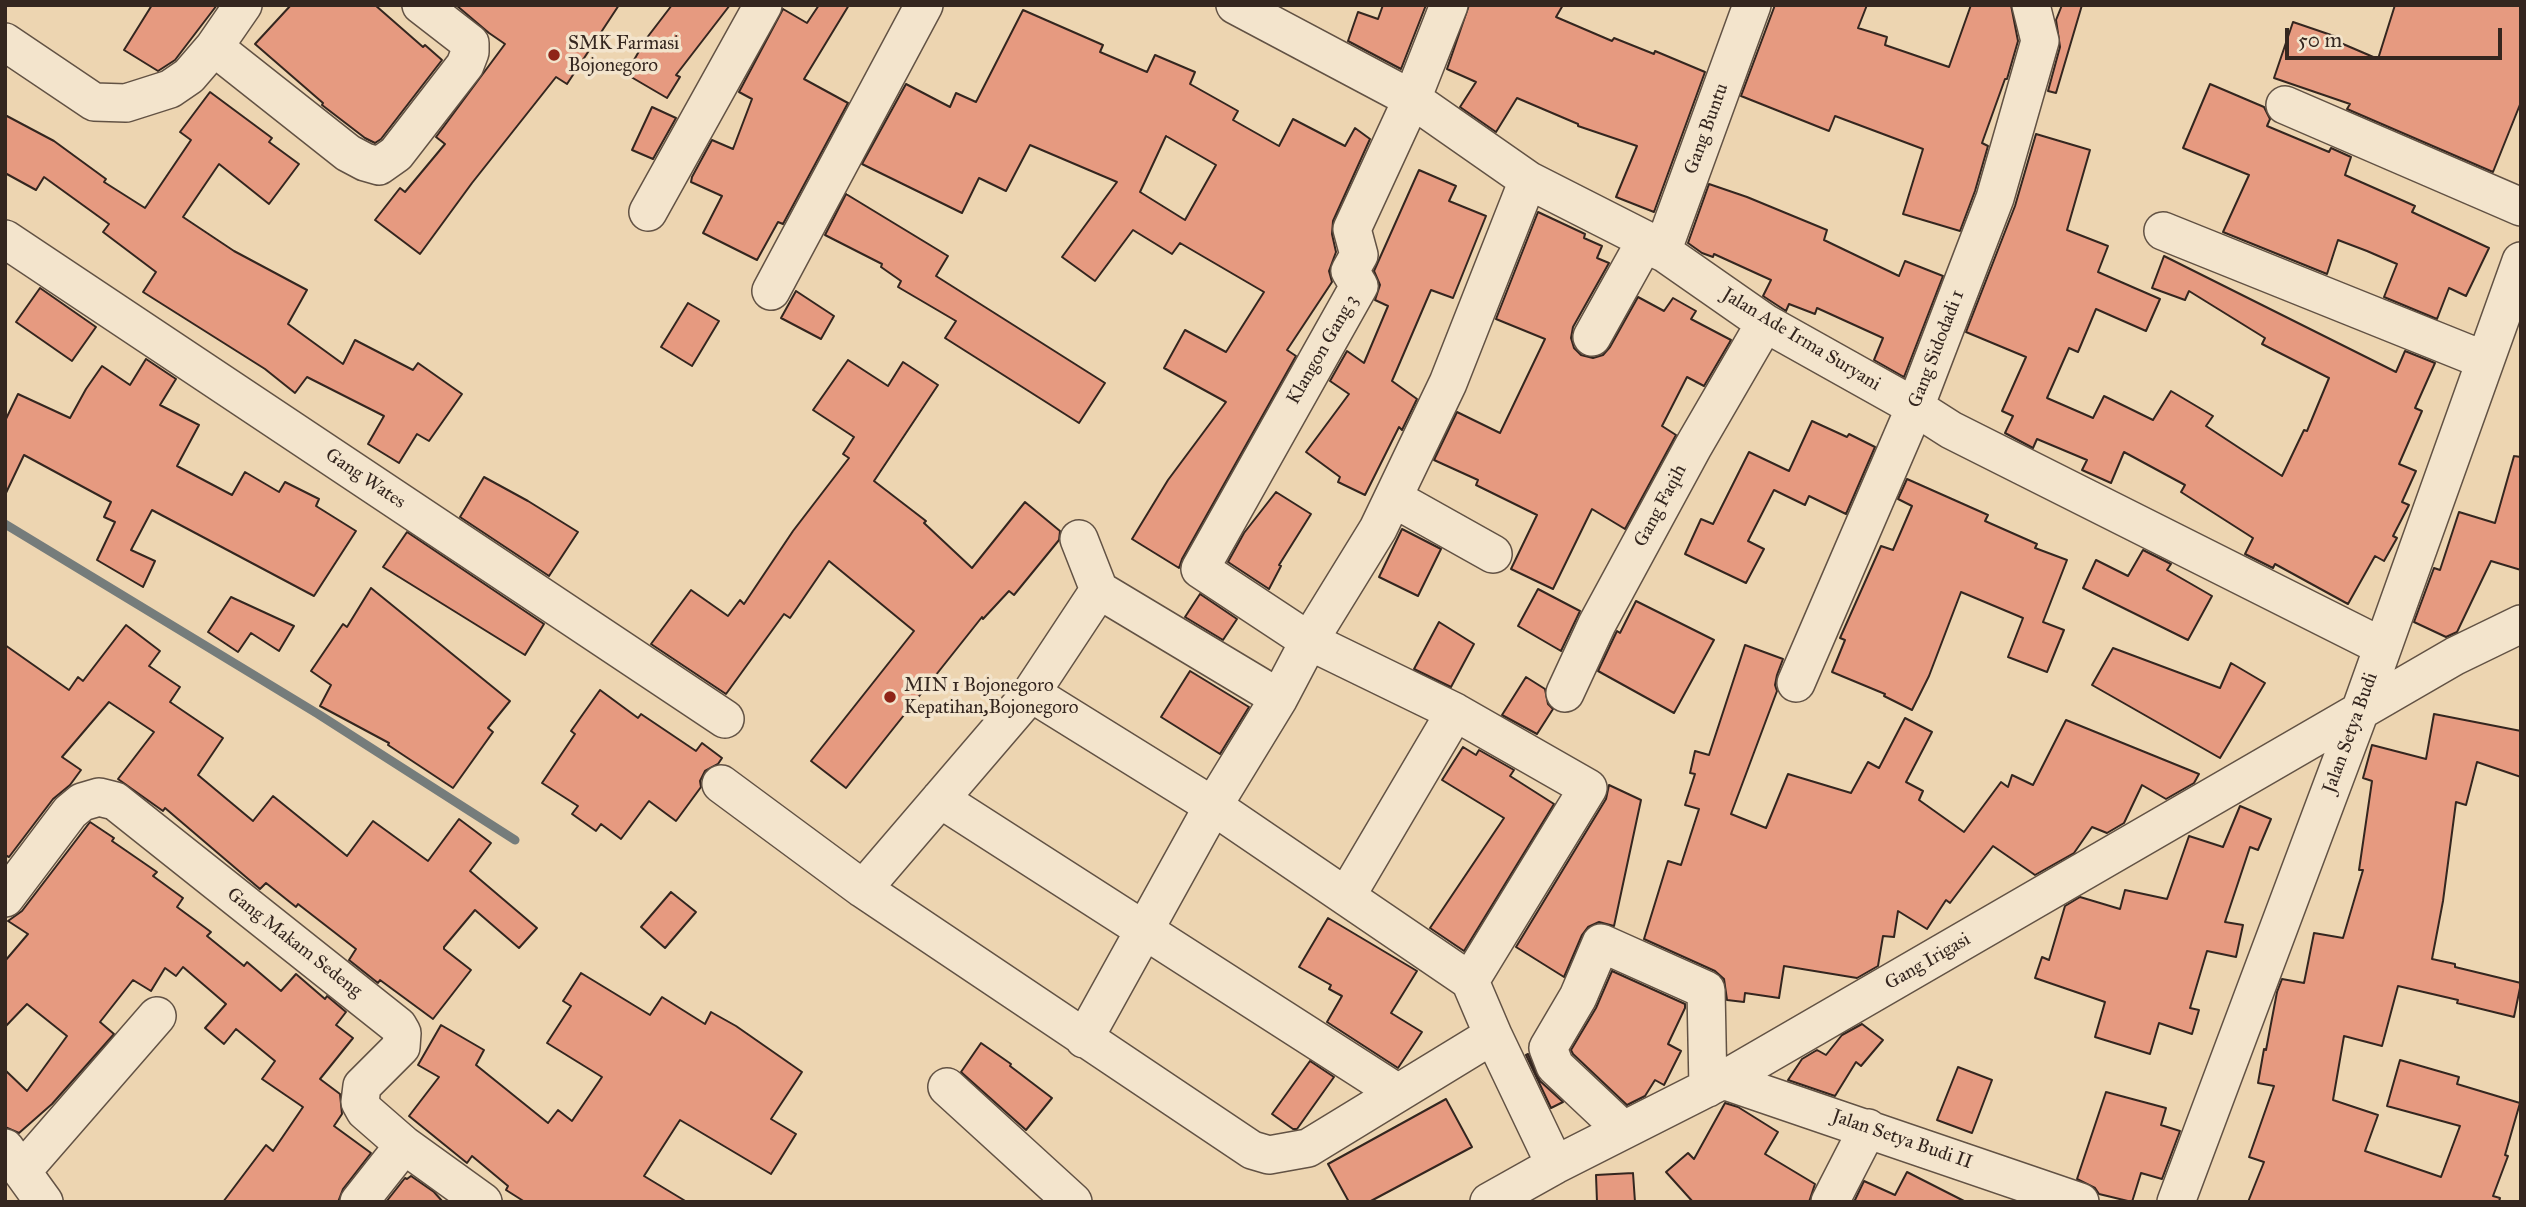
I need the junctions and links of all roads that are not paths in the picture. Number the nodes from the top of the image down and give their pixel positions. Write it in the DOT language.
graph roads {
  1 [pos="243,5"];
  2 [pos="421,5"];
  3 [pos="763,5"];
  4 [pos="924,5"];
  5 [pos="1235,5"];
  6 [pos="1449,5"];
  7 [pos="1752,5"];
  8 [pos="2031,5"];
  9 [pos="5,42"];
  10 [pos="214,47"];
  11 [pos="1412,99"];
  12 [pos="2285,105"];
  13 [pos="1528,180"];
  14 [pos="2521,207"];
  15 [pos="648,212"];
  16 [pos="2163,231"];
  17 [pos="5,239"];
  18 [pos="1654,246"];
  19 [pos="2521,261"];
  20 [pos="771,291"];
  21 [pos="1765,323"];
  22 [pos="1592,337"];
  23 [pos="2484,360"];
  24 [pos="1914,407"];
  25 [pos="1393,498"];
  26 [pos="1079,539"];
  27 [pos="1493,554"];
  28 [pos="1099,590"];
  29 [pos="2521,624"];
  30 [pos="1309,641"];
  31 [pos="2383,647"];
  32 [pos="1796,683"];
  33 [pos="1031,693"];
  34 [pos="1565,693"];
  35 [pos="1279,698"];
  36 [pos="2360,711"];
  37 [pos="1455,712"];
  38 [pos="725,719"];
  39 [pos="721,784"];
  40 [pos="940,799"];
  41 [pos="1213,806"];
  42 [pos="863,889"];
  43 [pos="1347,895"];
  44 [pos="5,898"];
  45 [pos="1145,930"];
  46 [pos="1470,981"];
  47 [pos="157,1016"];
  48 [pos="1493,1035"];
  49 [pos="1084,1039"];
  50 [pos="1715,1084"];
  51 [pos="947,1087"];
  52 [pos="1398,1093"];
  53 [pos="1868,1128"];
  54 [pos="1623,1130"];
  55 [pos="404,1145"];
  56 [pos="14,1159"];
  57 [pos="1555,1165"];
  58 [pos="44,1202"];
  59 [pos="359,1202"];
  60 [pos="483,1202"];
  61 [pos="1073,1202"];
  62 [pos="1489,1202"];
  63 [pos="1830,1202"];
  64 [pos="2080,1202"];
  65 [pos="2176,1202"];
  1 -- 10 [label="street"];
  2 -- 10 [label="street"];
  3 -- 15 [label="street"];
  4 -- 20 [label="street"];
  5 -- 11 [label="street, Jalan Ade Irma Suryani"];
  6 -- 11 [label="street, Klangon Gang 3"];
  7 -- 18 [label="street, Gang Buntu"];
  8 -- 24 [label="street, Gang Sidodadi 1"];
  9 -- 10 [label="street"];
  11 -- 13 [label="street, Jalan Ade Irma Suryani"];
  11 -- 30 [label="street, Klangon Gang 3"];
  12 -- 14 [label="street"];
  13 -- 18 [label="street, Jalan Ade Irma Suryani"];
  13 -- 25 [label="street"];
  16 -- 23 [label="street"];
  17 -- 38 [label="street, Gang Wates"];
  18 -- 21 [label="street, Jalan Ade Irma Suryani"];
  18 -- 22 [label="street, Gang Buntu"];
  19 -- 23 [label="street, Jalan Setya Budi"];
  21 -- 24 [label="street, Jalan Ade Irma Suryani"];
  21 -- 34 [label="street, Gang Faqih"];
  23 -- 31 [label="street, Jalan Setya Budi"];
  24 -- 31 [label="street, Jalan Ade Irma Suryani"];
  24 -- 32 [label="street, Gang Sidodadi 1"];
  25 -- 27 [label="street"];
  25 -- 30 [label="street"];
  26 -- 28 [label="street"];
  28 -- 33 [label="street"];
  28 -- 35 [label="street"];
  29 -- 36 [label="street, Gang Irigasi"];
  30 -- 35 [label="street"];
  30 -- 37 [label="street"];
  31 -- 36 [label="street, Jalan Setya Budi"];
  33 -- 40 [label="street"];
  33 -- 41 [label="street"];
  35 -- 41 [label="street"];
  36 -- 50 [label="street, Gang Irigasi"];
  36 -- 65 [label="street, Jalan Setya Budi"];
  37 -- 43 [label="street"];
  37 -- 46 [label="street"];
  39 -- 42 [label="street"];
  40 -- 42 [label="street"];
  40 -- 45 [label="street"];
  41 -- 43 [label="street"];
  41 -- 45 [label="street"];
  42 -- 49 [label="street"];
  43 -- 46 [label="street"];
  44 -- 55 [label="street, Gang Makam Sedeng"];
  45 -- 49 [label="street"];
  45 -- 52 [label="street"];
  46 -- 48 [label="street"];
  47 -- 56 [label="street"];
  48 -- 52 [label="street"];
  48 -- 57 [label="street"];
  49 -- 52 [label="street"];
  50 -- 53 [label="street, Jalan Setya Budi II"];
  50 -- 54 [label="street, Gang Irigasi"];
  50 -- 54 [label="street"];
  51 -- 61 [label="street"];
  53 -- 63 [label="street"];
  53 -- 64 [label="street, Jalan Setya Budi II"];
  54 -- 57 [label="street, Gang Irigasi"];
  55 -- 59 [label="street"];
  55 -- 60 [label="street, Gang Makam Sedeng"];
  56 -- 58 [label="street"];
  57 -- 62 [label="street, Gang Irigasi"];
}
